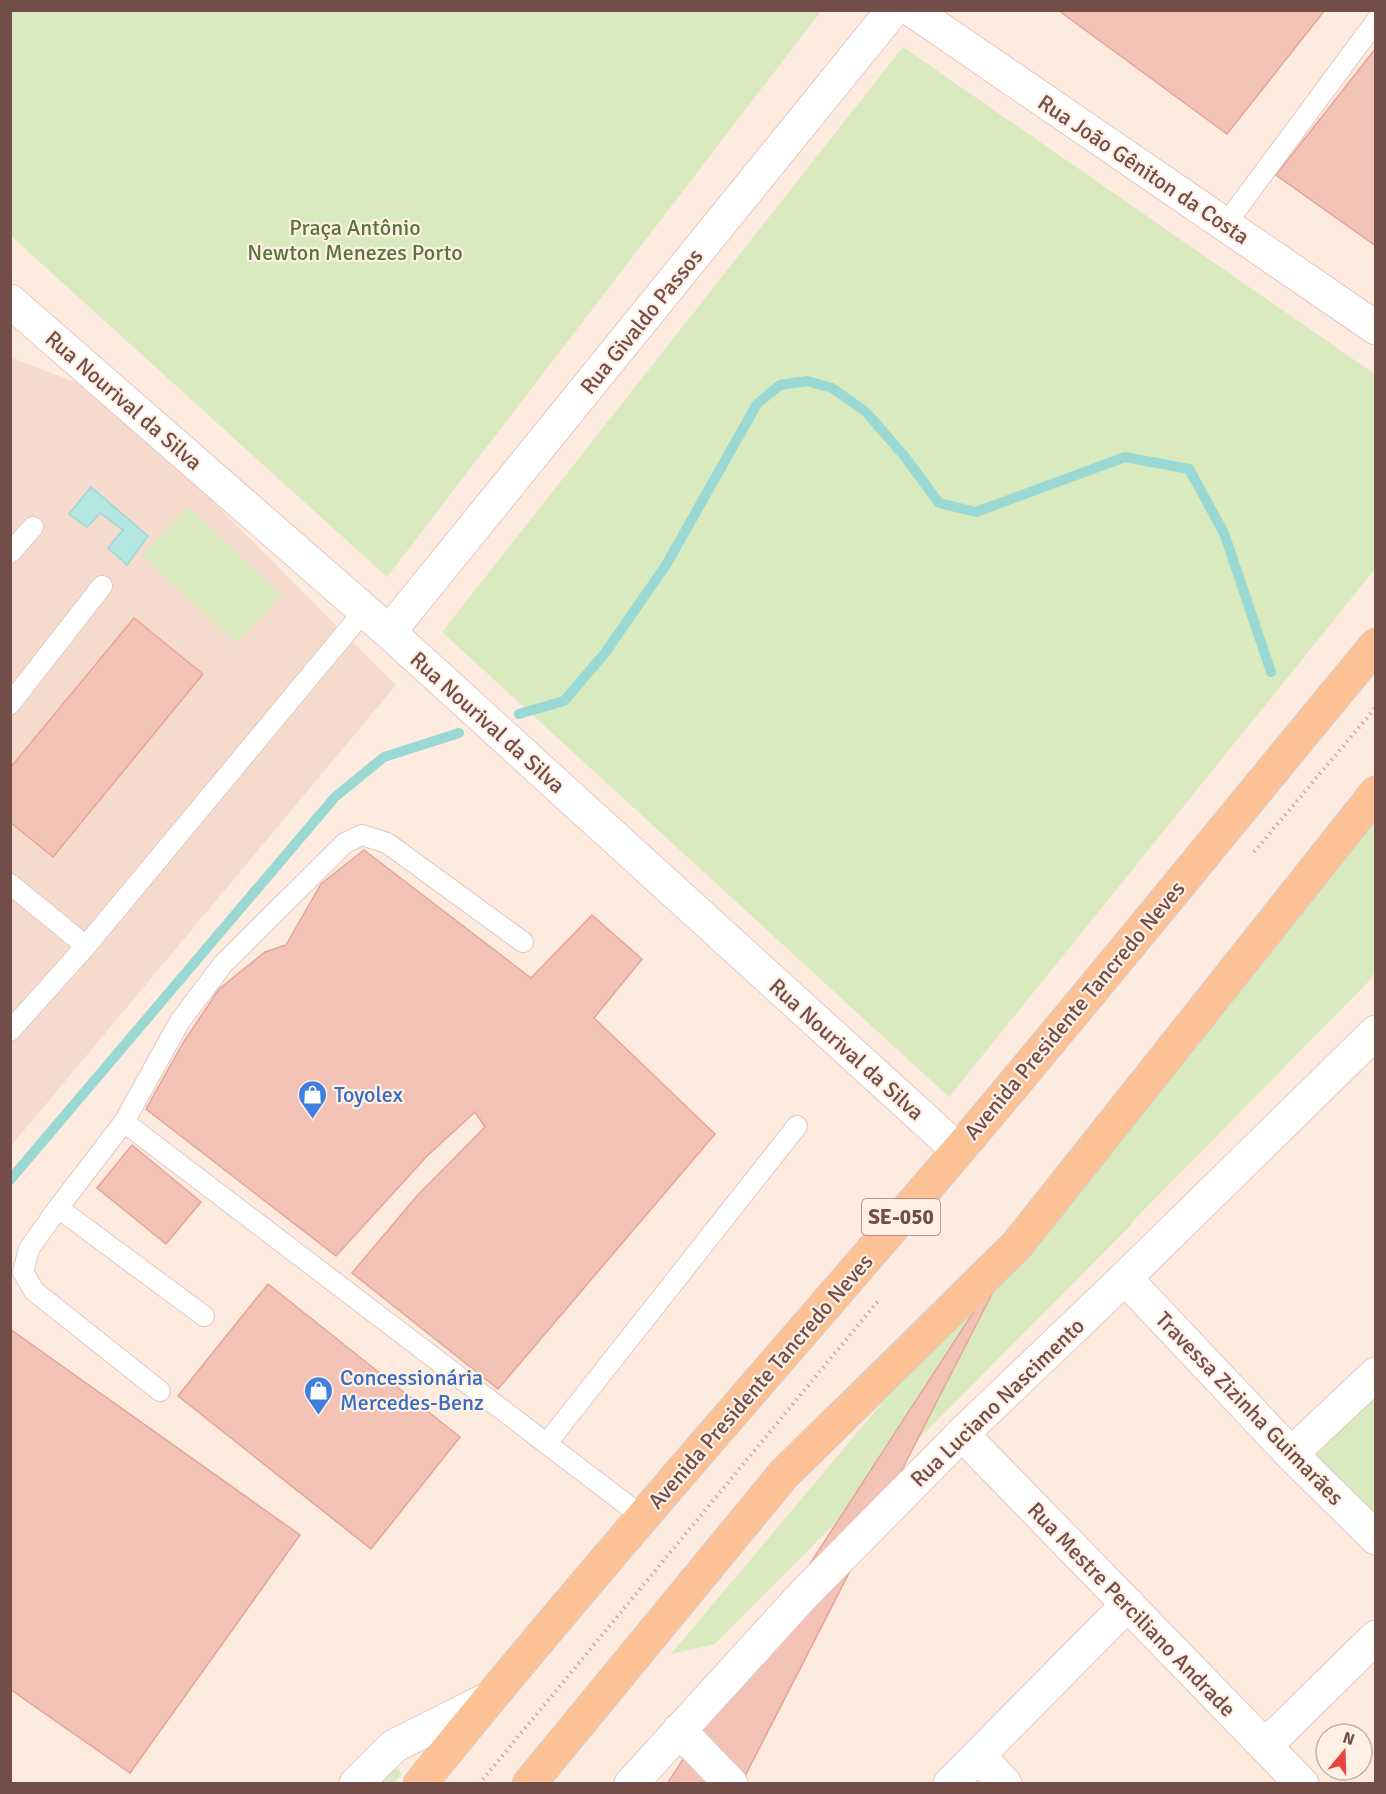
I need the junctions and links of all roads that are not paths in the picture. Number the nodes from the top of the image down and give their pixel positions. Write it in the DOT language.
graph roads {
  1 [pos="893,10"];
  2 [pos="912,10"];
  3 [pos="1376,21"];
  4 [pos="1225,225"];
  5 [pos="10,300"];
  6 [pos="1376,328"];
  7 [pos="33,527"];
  8 [pos="10,553"];
  9 [pos="102,586"];
  10 [pos="364,611"];
  11 [pos="389,632"];
  12 [pos="1376,645"];
  13 [pos="10,704"];
  14 [pos="1376,793"];
  15 [pos="10,884"];
  16 [pos="523,942"];
  17 [pos="86,945"];
  18 [pos="10,1030"];
  19 [pos="1376,1032"];
  20 [pos="124,1122"];
  21 [pos="797,1126"];
  22 [pos="958,1150"];
  23 [pos="58,1208"];
  24 [pos="1125,1278"];
  25 [pos="204,1316"];
  26 [pos="1376,1374"];
  27 [pos="160,1391"];
  28 [pos="962,1434"];
  29 [pos="547,1443"];
  30 [pos="1291,1454"];
  31 [pos="643,1517"];
  32 [pos="1376,1538"];
  33 [pos="1128,1604"];
  34 [pos="1376,1637"];
  35 [pos="488,1699"];
  36 [pos="679,1730"];
  37 [pos="1265,1746"];
  38 [pos="979,1756"];
  39 [pos="356,1784"];
  40 [pos="420,1784"];
  41 [pos="529,1784"];
  42 [pos="630,1784"];
  43 [pos="731,1784"];
  44 [pos="950,1784"];
  45 [pos="1005,1784"];
  46 [pos="1302,1784"];
  1 -- 11 [label="street, Rua Givaldo Passos"];
  2 -- 4 [label="street, Rua João Gêniton da Costa"];
  3 -- 4 [label="lane"];
  4 -- 6 [label="street, Rua João Gêniton da Costa"];
  5 -- 10 [label="street, Rua Nourival da Silva"];
  7 -- 8 [label="lane"];
  9 -- 13 [label="lane"];
  10 -- 11 [label="street, Rua Nourival da Silva"];
  10 -- 17 [label="lane"];
  11 -- 22 [label="street, Rua Nourival da Silva"];
  12 -- 22 [label="main road, Avenida Presidente Tancredo Neves / SE-050"];
  14 -- 41 [label="main road"];
  15 -- 17 [label="lane"];
  16 -- 20 [label="lane"];
  17 -- 18 [label="lane"];
  19 -- 24 [label="street, Rua Luciano Nascimento"];
  20 -- 23 [label="lane"];
  20 -- 29 [label="lane"];
  21 -- 29 [label="lane"];
  22 -- 31 [label="main road, Avenida Presidente Tancredo Neves / SE-050"];
  23 -- 25 [label="lane"];
  23 -- 27 [label="lane"];
  24 -- 28 [label="street, Rua Luciano Nascimento"];
  24 -- 30 [label="street, Travessa Zizinha Guimarães"];
  26 -- 30 [label="street"];
  28 -- 33 [label="street, Rua Mestre Perciliano Andrade"];
  28 -- 36 [label="street, Rua Luciano Nascimento"];
  29 -- 31 [label="lane"];
  30 -- 32 [label="street, Travessa Zizinha Guimarães"];
  31 -- 35 [label="main road, Avenida Presidente Tancredo Neves / SE-050"];
  33 -- 37 [label="street, Rua Mestre Perciliano Andrade"];
  33 -- 38 [label="street"];
  34 -- 37 [label="street"];
  35 -- 39 [label="street"];
  35 -- 40 [label="main road, Avenida Presidente Tancredo Neves / SE-050"];
  36 -- 42 [label="street, Rua Luciano Nascimento"];
  36 -- 43 [label="street"];
  37 -- 46 [label="street, Rua Mestre Perciliano Andrade"];
  38 -- 44 [label="street"];
  38 -- 45 [label="street"];
}
